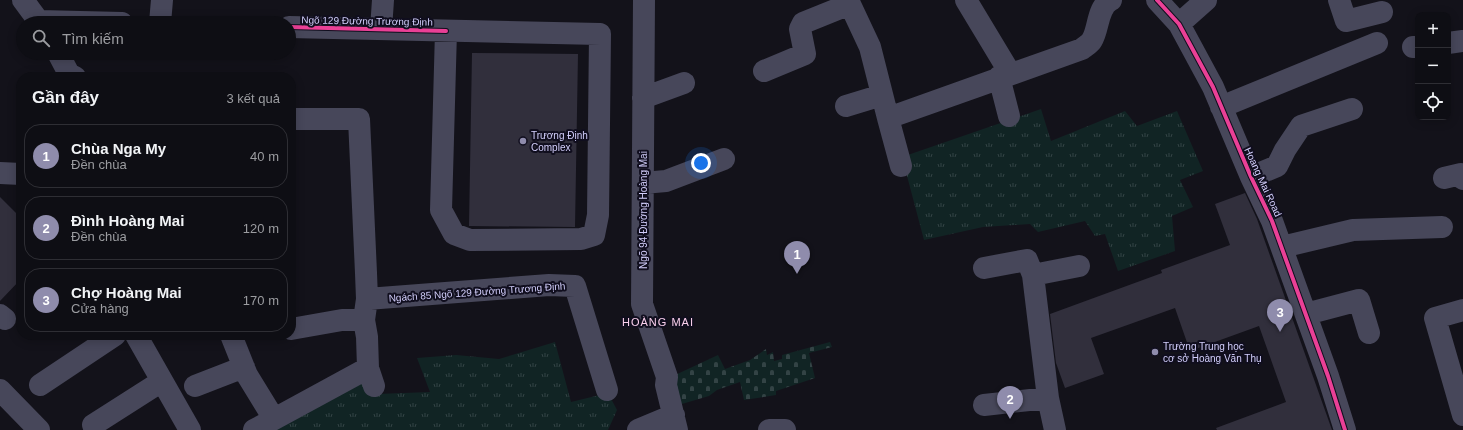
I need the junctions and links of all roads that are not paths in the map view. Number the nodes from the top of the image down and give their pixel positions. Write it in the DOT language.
graph roads {
  1 [pos="23,0"];
  2 [pos="162,0"];
  3 [pos="383,0"];
  4 [pos="644,0"];
  5 [pos="966,0"];
  6 [pos="1157,0"];
  7 [pos="1206,0"];
  8 [pos="1339,0"];
  9 [pos="849,2"];
  10 [pos="1105,8"];
  11 [pos="1382,12"];
  12 [pos="35,16"];
  13 [pos="161,16"];
  14 [pos="1179,24"];
  15 [pos="296,27"];
  16 [pos="381,29"];
  17 [pos="446,31"];
  18 [pos="1108,38"];
  19 [pos="1463,41"];
  20 [pos="1377,43"];
  21 [pos="1451,43"];
  22 [pos="62,60"];
  23 [pos="764,71"];
  24 [pos="68,72"];
  25 [pos="1005,75"];
  26 [pos="684,83"];
  27 [pos="882,95"];
  28 [pos="644,98"];
  29 [pos="846,106"];
  30 [pos="1221,107"];
  31 [pos="1352,109"];
  32 [pos="1009,116"];
  33 [pos="888,118"];
  34 [pos="296,119"];
  35 [pos="724,159"];
  36 [pos="901,166"];
  37 [pos="0,173"];
  38 [pos="16,174"];
  39 [pos="1251,177"];
  40 [pos="643,183"];
  41 [pos="1442,227"];
  42 [pos="1282,247"];
  43 [pos="1079,266"];
  44 [pos="984,268"];
  45 [pos="1033,275"];
  46 [pos="365,309"];
  47 [pos="1463,310"];
  48 [pos="1306,314"];
  49 [pos="296,328"];
  50 [pos="1369,333"];
  51 [pos="108,340"];
  52 [pos="139,340"];
  53 [pos="233,340"];
  54 [pos="1456,364"];
  55 [pos="244,367"];
  56 [pos="162,382"];
  57 [pos="40,385"];
  58 [pos="195,386"];
  59 [pos="0,390"];
  60 [pos="607,390"];
  61 [pos="1048,398"];
  62 [pos="984,405"];
  63 [pos="1463,416"];
  64 [pos="274,419"];
  65 [pos="676,422"];
  66 [pos="93,425"];
  67 [pos="39,430"];
  68 [pos="190,430"];
  69 [pos="254,430"];
  70 [pos="638,430"];
  71 [pos="769,430"];
  72 [pos="785,430"];
  73 [pos="1055,430"];
  74 [pos="1344,430"];
  1 -- 12 [label="street"];
  2 -- 13 [label="street"];
  3 -- 16 [label="street"];
  4 -- 28 [label="street, Ngõ 94 Đường Hoàng Mai"];
  5 -- 25 [label="street"];
  6 -- 14 [label="street, Hoang Mai Road"];
  7 -- 14 [label="street"];
  8 -- 11 [label="street"];
  9 -- 23 [label="street"];
  9 -- 27 [label="street"];
  10 -- 18 [label="street"];
  10 -- 25 [label="street"];
  14 -- 30 [label="street, Hoang Mai Road"];
  15 -- 16 [label="street, Ngõ 129 Đường Trương Định"];
  16 -- 17 [label="street, Ngõ 129 Đường Trương Định"];
  17 -- 17 [label="street, Ngõ 129 Đường Trương Định"];
  19 -- 21 [label="street"];
  20 -- 30 [label="street"];
  22 -- 24 [label="street"];
  25 -- 32 [label="street"];
  25 -- 33 [label="street"];
  26 -- 28 [label="street"];
  27 -- 29 [label="street"];
  27 -- 33 [label="street"];
  28 -- 40 [label="street, Ngõ 94 Đường Hoàng Mai"];
  30 -- 39 [label="street, Hoang Mai Road"];
  31 -- 39 [label="street"];
  33 -- 36 [label="street"];
  34 -- 46 [label="street"];
  35 -- 40 [label="street"];
  37 -- 38 [label="street"];
  39 -- 42 [label="street, Hoang Mai Road"];
  40 -- 65 [label="street, Ngõ 94 Đường Hoàng Mai"];
  41 -- 42 [label="street"];
  42 -- 48 [label="street, Hoang Mai Road"];
  43 -- 45 [label="street"];
  44 -- 45 [label="street"];
  45 -- 61 [label="street"];
  46 -- 49 [label="street"];
  46 -- 60 [label="street, Ngách 85 Ngõ 129 Đường Trương Định"];
  46 -- 64 [label="street"];
  47 -- 54 [label="street"];
  48 -- 50 [label="street"];
  48 -- 74 [label="street, Hoang Mai Road"];
  51 -- 57 [label="street"];
  52 -- 56 [label="street"];
  53 -- 55 [label="street"];
  54 -- 63 [label="street"];
  55 -- 58 [label="street"];
  55 -- 64 [label="street"];
  56 -- 66 [label="street"];
  56 -- 68 [label="street"];
  59 -- 67 [label="street"];
  61 -- 62 [label="street"];
  61 -- 73 [label="street"];
  64 -- 69 [label="street"];
  65 -- 70 [label="street"];
  71 -- 72 [label="street"];
}
